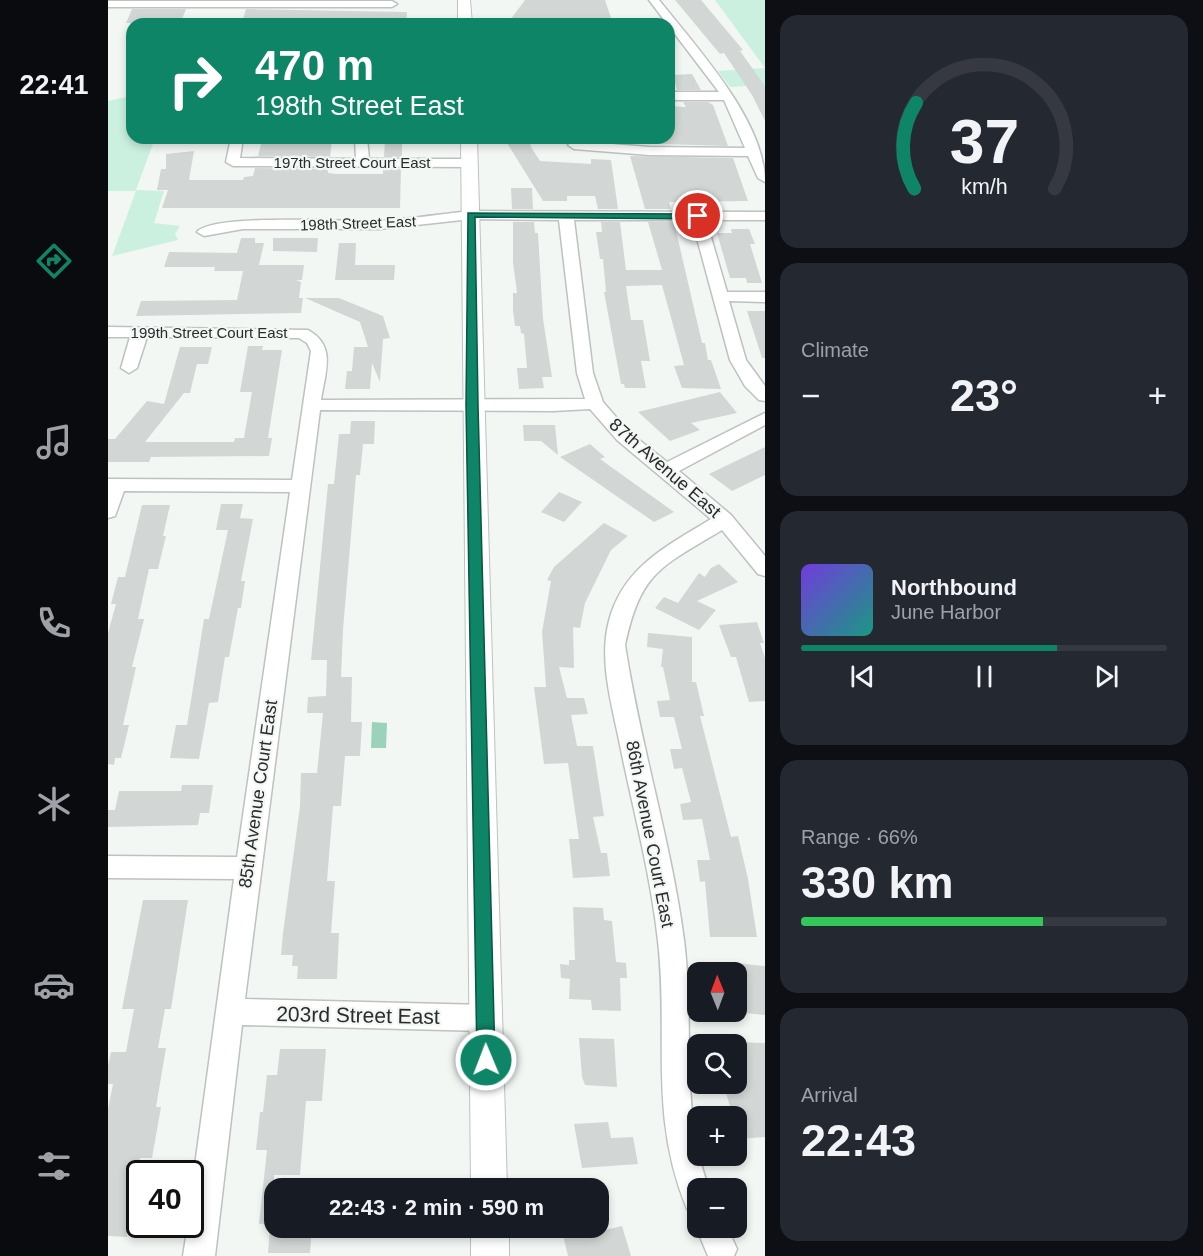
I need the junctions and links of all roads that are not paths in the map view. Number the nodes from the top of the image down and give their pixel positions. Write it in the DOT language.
graph roads {
  1 [pos="464,0"];
  2 [pos="654,0"];
  3 [pos="220,2"];
  4 [pos="108,4"];
  5 [pos="392,4"];
  6 [pos="465,18"];
  7 [pos="666,18"];
  8 [pos="675,30"];
  9 [pos="675,96"];
  10 [pos="728,96"];
  11 [pos="236,144"];
  12 [pos="362,144"];
  13 [pos="574,145"];
  14 [pos="470,151"];
  15 [pos="754,152"];
  16 [pos="363,162"];
  17 [pos="765,178"];
  18 [pos="471,215"];
  19 [pos="566,216"];
  20 [pos="698,216"];
  21 [pos="765,216"];
  22 [pos="204,232"];
  23 [pos="719,296"];
  24 [pos="765,297"];
  25 [pos="108,332"];
  26 [pos="140,332"];
  27 [pos="309,335"];
  28 [pos="129,368"];
  29 [pos="765,396"];
  30 [pos="596,403"];
  31 [pos="312,405"];
  32 [pos="472,405"];
  33 [pos="765,418"];
  34 [pos="667,470"];
  35 [pos="112,485"];
  36 [pos="301,486"];
  37 [pos="108,512"];
  38 [pos="724,520"];
  39 [pos="765,569"];
  40 [pos="108,867"];
  41 [pos="248,868"];
  42 [pos="231,1012"];
  43 [pos="485,1018"];
  44 [pos="489,1178"];
  45 [pos="692,1178"];
  46 [pos="489,1238"];
  47 [pos="199,1256"];
  48 [pos="490,1256"];
  1 -- 6 [label="street"];
  2 -- 7 [label="street"];
  3 -- 4 [label="street"];
  3 -- 5 [label="street"];
  8 -- 10 [label="street"];
  9 -- 10 [label="street"];
  10 -- 15 [label="street"];
  11 -- 16 [label="street, 197th Street Court East"];
  12 -- 16 [label="street"];
  13 -- 15 [label="street"];
  14 -- 16 [label="street, 197th Street Court East"];
  14 -- 18 [label="street"];
  15 -- 17 [label="street"];
  18 -- 19 [label="street, 198th Street East"];
  18 -- 22 [label="street, 198th Street East"];
  18 -- 32 [label="street"];
  19 -- 20 [label="street, 198th Street East"];
  19 -- 30 [label="street, 87th Avenue East"];
  20 -- 21 [label="street, 198th Street East"];
  20 -- 23 [label="street"];
  23 -- 24 [label="street"];
  23 -- 29 [label="street"];
  25 -- 26 [label="street, 199th Street Court East"];
  26 -- 27 [label="street, 199th Street Court East"];
  26 -- 28 [label="street"];
  27 -- 31 [label="street, 85th Avenue Court East"];
  30 -- 32 [label="street"];
  30 -- 34 [label="street, 87th Avenue East"];
  31 -- 32 [label="street"];
  31 -- 36 [label="street, 85th Avenue Court East"];
  32 -- 43 [label="street"];
  33 -- 34 [label="street"];
  34 -- 38 [label="street, 87th Avenue East"];
  35 -- 36 [label="street"];
  35 -- 37 [label="street"];
  36 -- 41 [label="street, 85th Avenue Court East"];
  38 -- 39 [label="street, 87th Avenue East"];
  38 -- 45 [label="street, 86th Avenue Court East"];
  40 -- 41 [label="street"];
  41 -- 42 [label="street, 85th Avenue Court East"];
  42 -- 43 [label="street, 203rd Street East"];
  42 -- 47 [label="street, 85th Avenue Court East"];
  43 -- 44 [label="street"];
  46 -- 48 [label="street"];
}
